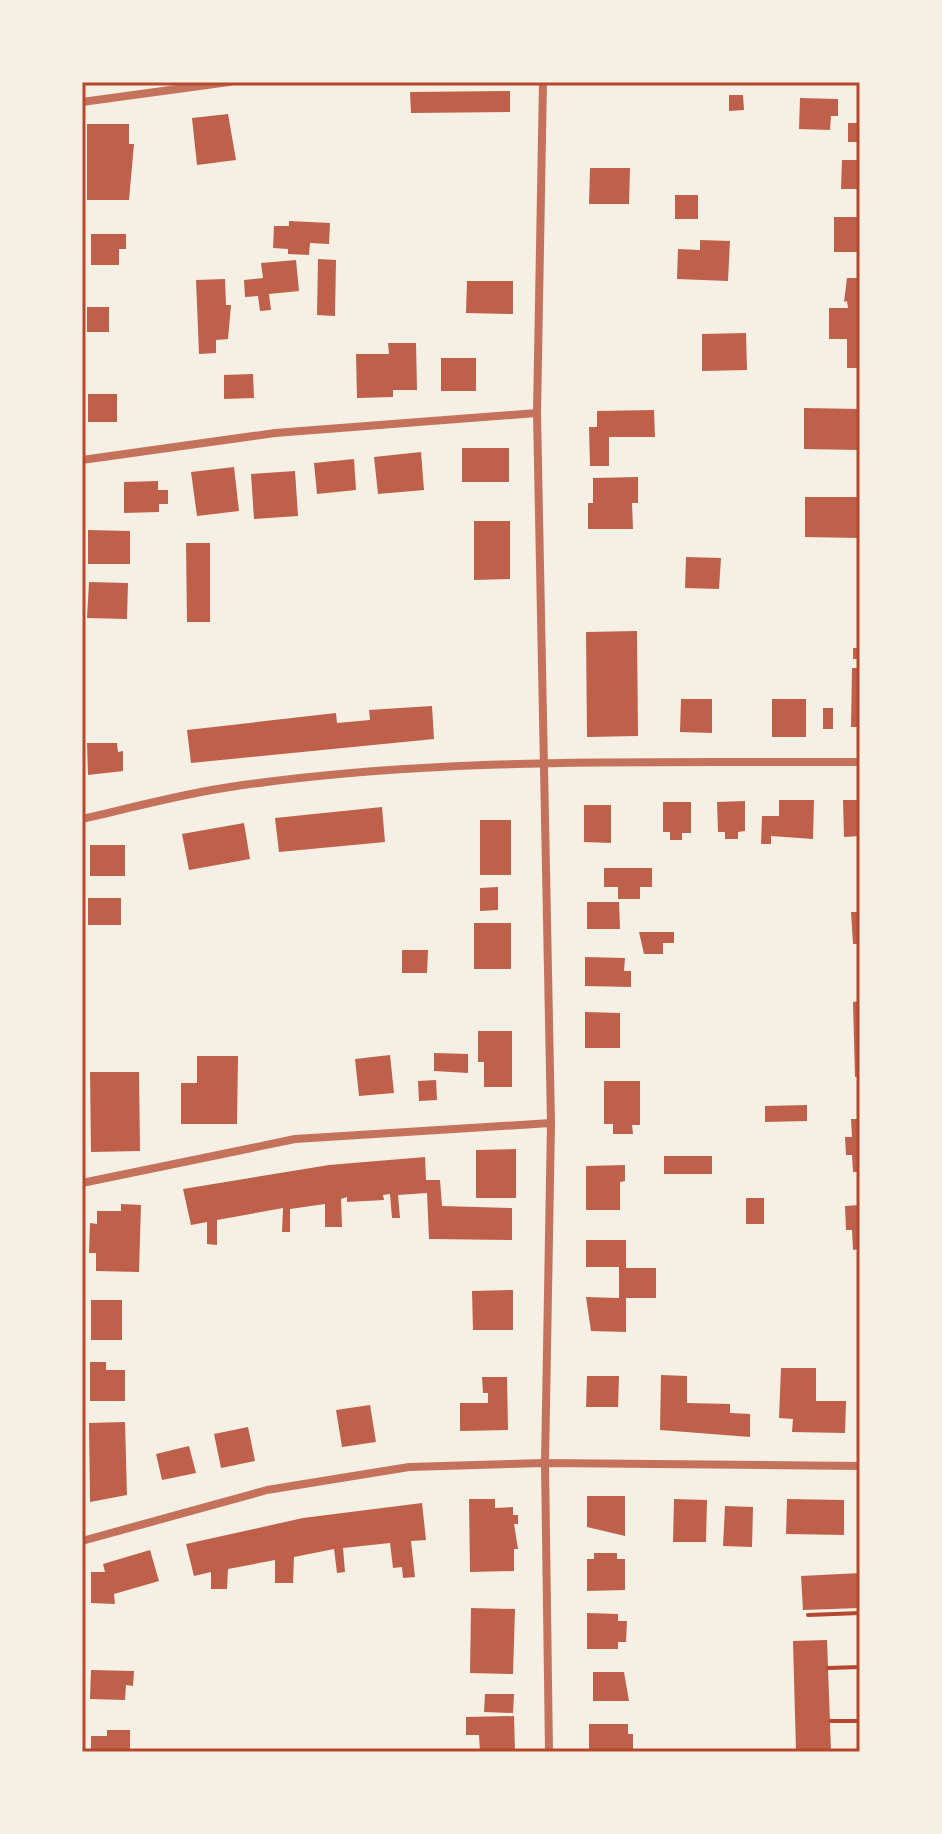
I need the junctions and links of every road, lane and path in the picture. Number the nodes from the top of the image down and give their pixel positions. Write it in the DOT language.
graph roads {
  1 [pos="229,82"];
  2 [pos="543,82"];
  3 [pos="82,102"];
  4 [pos="537,413"];
  5 [pos="82,460"];
  6 [pos="860,762"];
  7 [pos="541,764"];
  8 [pos="82,819"];
  9 [pos="551,1123"];
  10 [pos="82,1183"];
  11 [pos="545,1463"];
  12 [pos="860,1466"];
  13 [pos="82,1541"];
  14 [pos="860,1613"];
  15 [pos="808,1615"];
  16 [pos="860,1667"];
  17 [pos="828,1668"];
  18 [pos="830,1721"];
  19 [pos="860,1721"];
  20 [pos="549,1752"];
  1 -- 3 [label="street"];
  2 -- 4 [label="street"];
  4 -- 5 [label="street"];
  4 -- 7 [label="street"];
  6 -- 7 [label="street"];
  7 -- 8 [label="street"];
  7 -- 9 [label="street"];
  9 -- 10 [label="street"];
  9 -- 11 [label="street"];
  11 -- 12 [label="street"];
  11 -- 13 [label="street"];
  11 -- 20 [label="street"];
  14 -- 15 [label="path"];
  16 -- 17 [label="path"];
  18 -- 19 [label="path"];
}
